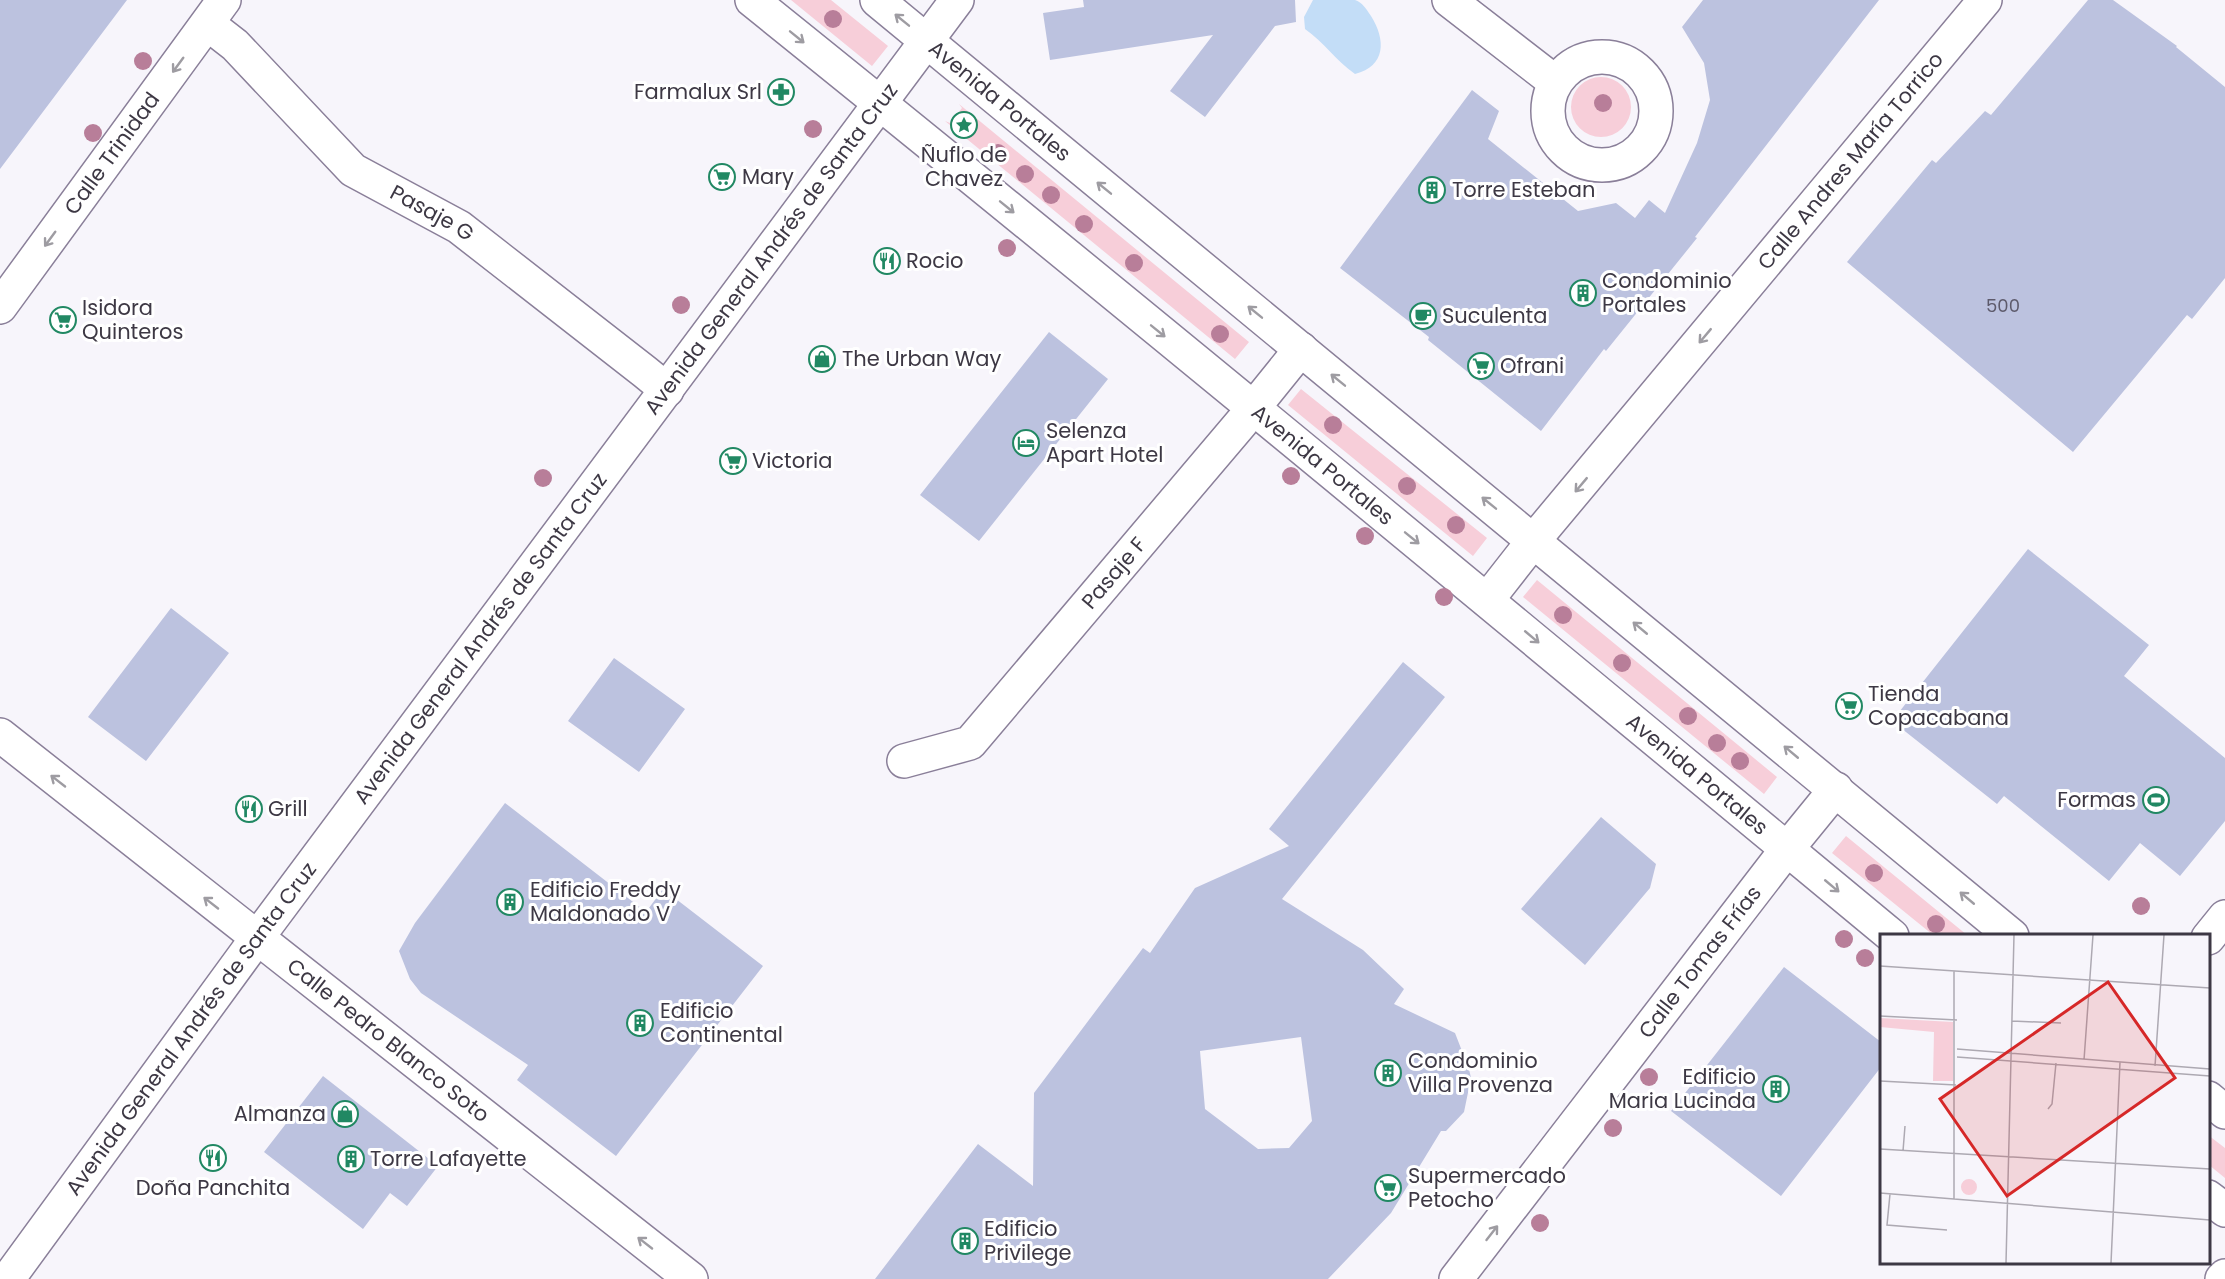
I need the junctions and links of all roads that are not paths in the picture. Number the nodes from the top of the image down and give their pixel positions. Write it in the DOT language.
graph roads {
  1 [pos="752,0"];
  2 [pos="877,0"];
  3 [pos="957,0"];
  4 [pos="1449,0"];
  5 [pos="1985,0"];
  6 [pos="216,12"];
  7 [pos="927,40"];
  8 [pos="1555,82"];
  9 [pos="880,104"];
  10 [pos="0,307"];
  11 [pos="1301,349"];
  12 [pos="667,390"];
  13 [pos="1253,408"];
  14 [pos="1534,540"];
  15 [pos="1487,600"];
  16 [pos="0,735"];
  17 [pos="904,761"];
  18 [pos="1836,789"];
  19 [pos="1787,849"];
  20 [pos="2225,917"];
  21 [pos="1890,934"];
  22 [pos="2010,934"];
  23 [pos="2210,936"];
  24 [pos="257,938"];
  25 [pos="2210,1100"];
  26 [pos="2225,1112"];
  27 [pos="2210,1199"];
  28 [pos="2225,1210"];
  29 [pos="8,1279"];
  30 [pos="691,1279"];
  31 [pos="1456,1279"];
  1 -- 9 [label="street, Avenida Portales, one-way"];
  7 -- 2 [label="street, Avenida Portales, one-way"];
  3 -- 7 [label="street, Avenida General Andrés de Santa Cruz"];
  4 -- 8 [label="street"];
  5 -- 14 [label="street, Calle Andres María Torrico, one-way"];
  6 -- 10 [label="street, Calle Trinidad, one-way"];
  6 -- 12 [label="street, Pasaje G"];
  7 -- 9 [label="street, Avenida General Andrés de Santa Cruz"];
  11 -- 7 [label="street, Avenida Portales, one-way"];
  9 -- 12 [label="street, Avenida General Andrés de Santa Cruz"];
  9 -- 13 [label="street, Avenida Portales, one-way"];
  11 -- 13 [label="street, Pasaje F"];
  14 -- 11 [label="street, Avenida Portales, one-way"];
  12 -- 24 [label="street, Avenida General Andrés de Santa Cruz"];
  13 -- 15 [label="street, Avenida Portales, one-way"];
  13 -- 17 [label="street, Pasaje F"];
  14 -- 15 [label="street, Calle Andres María Torrico"];
  18 -- 14 [label="street, Avenida Portales, one-way"];
  15 -- 19 [label="street, Avenida Portales, one-way"];
  24 -- 16 [label="street, Calle Pedro Blanco Soto, one-way"];
  18 -- 19 [label="street, Calle Tomas Frías"];
  22 -- 18 [label="street, Avenida Portales, one-way"];
  19 -- 21 [label="street, Avenida Portales, one-way"];
  31 -- 19 [label="street, Calle Tomas Frías, one-way"];
  20 -- 23 [label="street"];
  24 -- 29 [label="street, Avenida General Andrés de Santa Cruz"];
  30 -- 24 [label="street, Calle Pedro Blanco Soto, one-way"];
  25 -- 26 [label="street"];
  27 -- 28 [label="street"];
}
